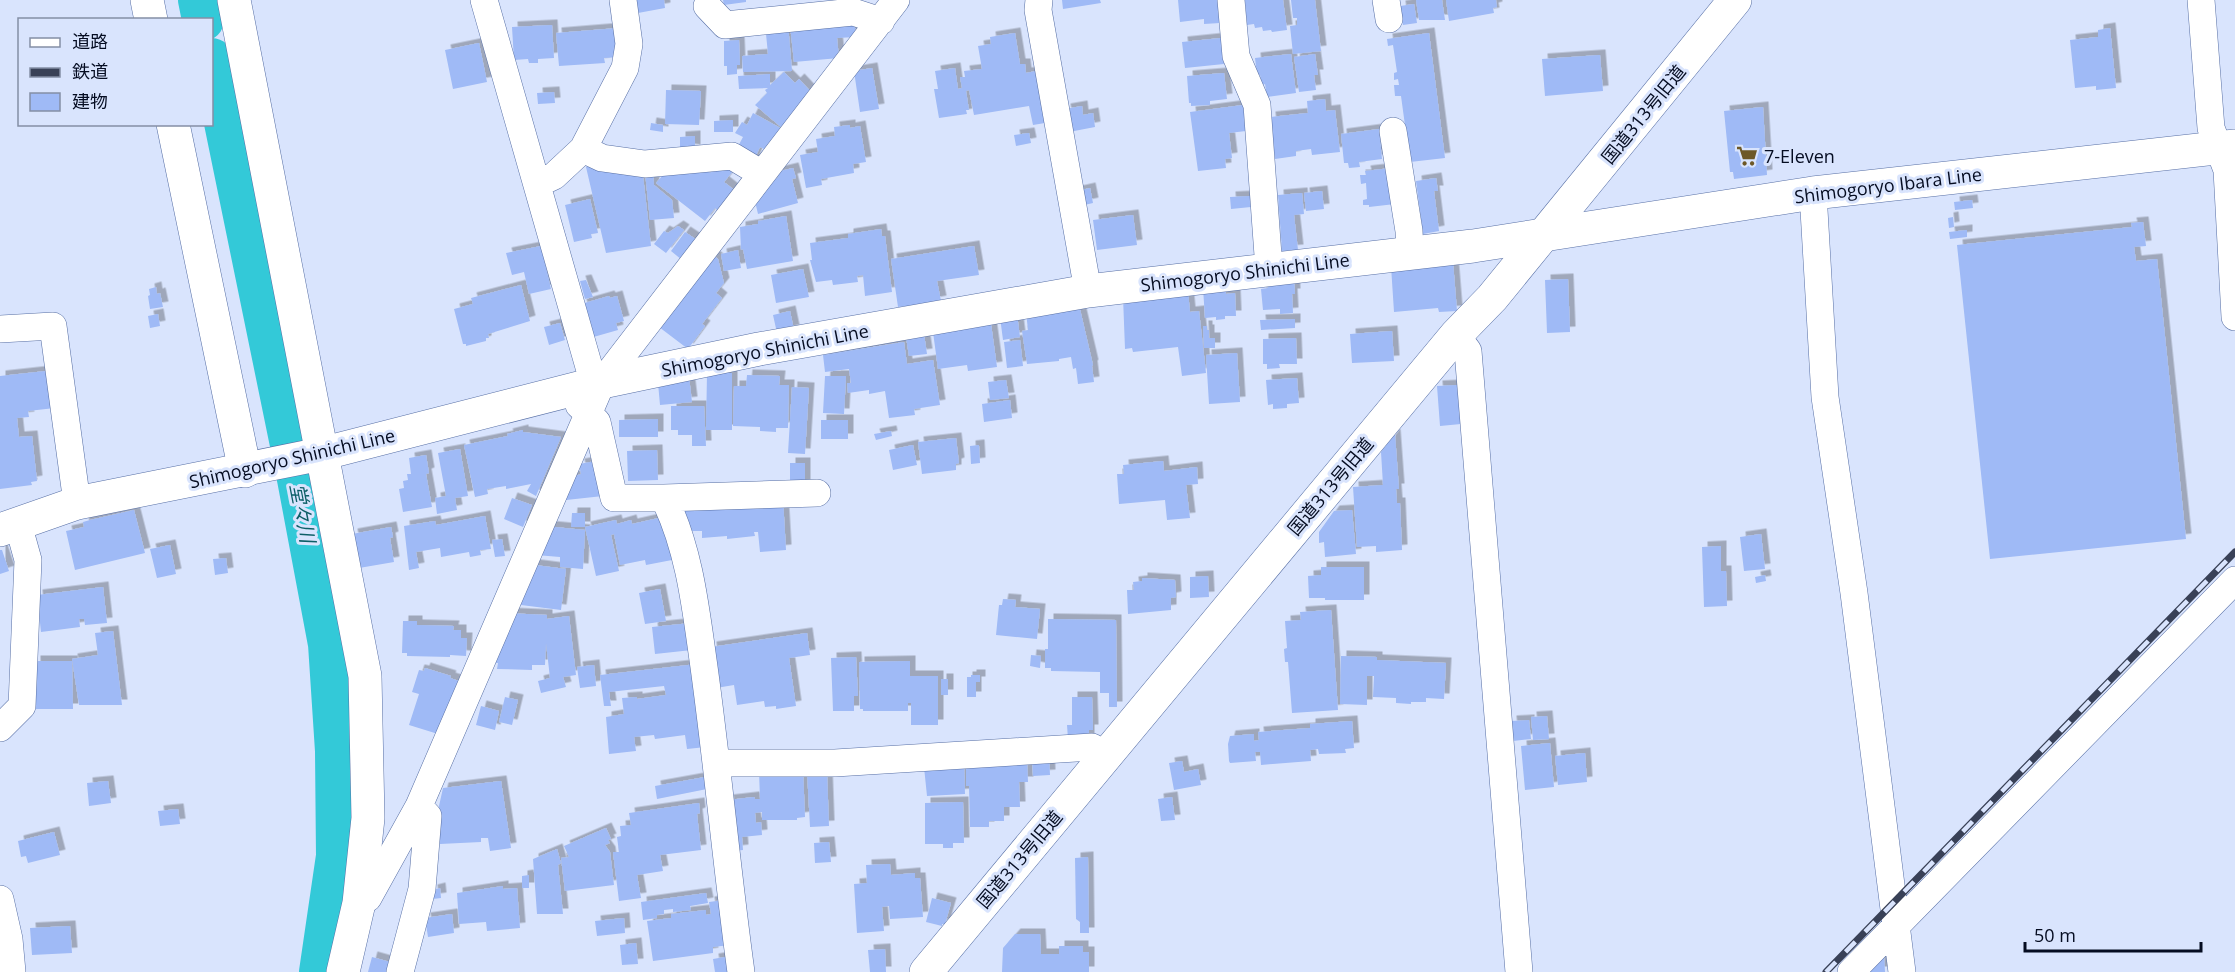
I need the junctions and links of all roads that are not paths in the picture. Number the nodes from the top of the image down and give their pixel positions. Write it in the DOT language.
graph roads {
  1 [pos="147,0"];
  2 [pos="234,0"];
  3 [pos="484,0"];
  4 [pos="623,0"];
  5 [pos="1039,0"];
  6 [pos="1231,0"];
  7 [pos="1735,0"];
  8 [pos="2200,0"];
  9 [pos="707,6"];
  10 [pos="889,10"];
  11 [pos="151,18"];
  12 [pos="173,126"];
  13 [pos="1393,131"];
  14 [pos="2227,147"];
  15 [pos="583,149"];
  16 [pos="762,174"];
  17 [pos="537,184"];
  18 [pos="1813,193"];
  19 [pos="1543,236"];
  20 [pos="1410,252"];
  21 [pos="1269,269"];
  22 [pos="1088,291"];
  23 [pos="2235,316"];
  24 [pos="0,329"];
  25 [pos="1456,335"];
  26 [pos="602,382"];
  27 [pos="576,403"];
  28 [pos="304,458"];
  29 [pos="244,471"];
  30 [pos="817,492"];
  31 [pos="664,498"];
  32 [pos="77,503"];
  33 [pos="9,527"];
  34 [pos="2235,580"];
  35 [pos="0,728"];
  36 [pos="1105,755"];
  37 [pos="718,763"];
  38 [pos="418,806"];
  39 [pos="0,899"];
  40 [pos="359,903"];
  41 [pos="1896,925"];
  42 [pos="12,972"];
  43 [pos="343,972"];
  44 [pos="400,972"];
  45 [pos="741,972"];
  46 [pos="926,972"];
  47 [pos="1519,972"];
  48 [pos="1851,972"];
  49 [pos="1902,972"];
  1 -- 11 [label="street"];
  2 -- 28 [label="street"];
  3 -- 17 [label="street"];
  4 -- 15 [label="street"];
  5 -- 22 [label="street"];
  6 -- 21 [label="street"];
  7 -- 19 [label="street, 国道313号旧道"];
  8 -- 14 [label="street"];
  9 -- 10 [label="street"];
  10 -- 16 [label="street"];
  12 -- 29 [label="street"];
  13 -- 20 [label="street"];
  14 -- 18 [label="street, Shimogoryo Ibara Line"];
  14 -- 23 [label="street"];
  15 -- 16 [label="street"];
  15 -- 17 [label="street"];
  16 -- 26 [label="street"];
  17 -- 26 [label="street"];
  18 -- 19 [label="street, Shimogoryo Ibara Line"];
  18 -- 41 [label="street"];
  19 -- 20 [label="street, Shimogoryo Shinichi Line"];
  19 -- 25 [label="street, 国道313号旧道"];
  20 -- 21 [label="street, Shimogoryo Shinichi Line"];
  21 -- 22 [label="street, Shimogoryo Shinichi Line"];
  22 -- 26 [label="street, Shimogoryo Shinichi Line"];
  24 -- 32 [label="street"];
  25 -- 36 [label="street, 国道313号旧道"];
  25 -- 47 [label="street"];
  26 -- 27 [label="street, Shimogoryo Shinichi Line"];
  27 -- 28 [label="street, Shimogoryo Shinichi Line"];
  27 -- 31 [label="street"];
  27 -- 38 [label="street"];
  28 -- 29 [label="street, Shimogoryo Shinichi Line"];
  28 -- 40 [label="street"];
  29 -- 32 [label="street, Shimogoryo Shinichi Line"];
  30 -- 31 [label="street"];
  31 -- 37 [label="street"];
  32 -- 33 [label="street, Shimogoryo Shinichi Line"];
  33 -- 35 [label="street"];
  34 -- 41 [label="street"];
  36 -- 37 [label="street"];
  36 -- 46 [label="street, 国道313号旧道"];
  37 -- 45 [label="street"];
  38 -- 40 [label="street"];
  38 -- 44 [label="street"];
  39 -- 42 [label="street"];
  40 -- 43 [label="street"];
  41 -- 48 [label="street"];
  41 -- 49 [label="street"];
}
